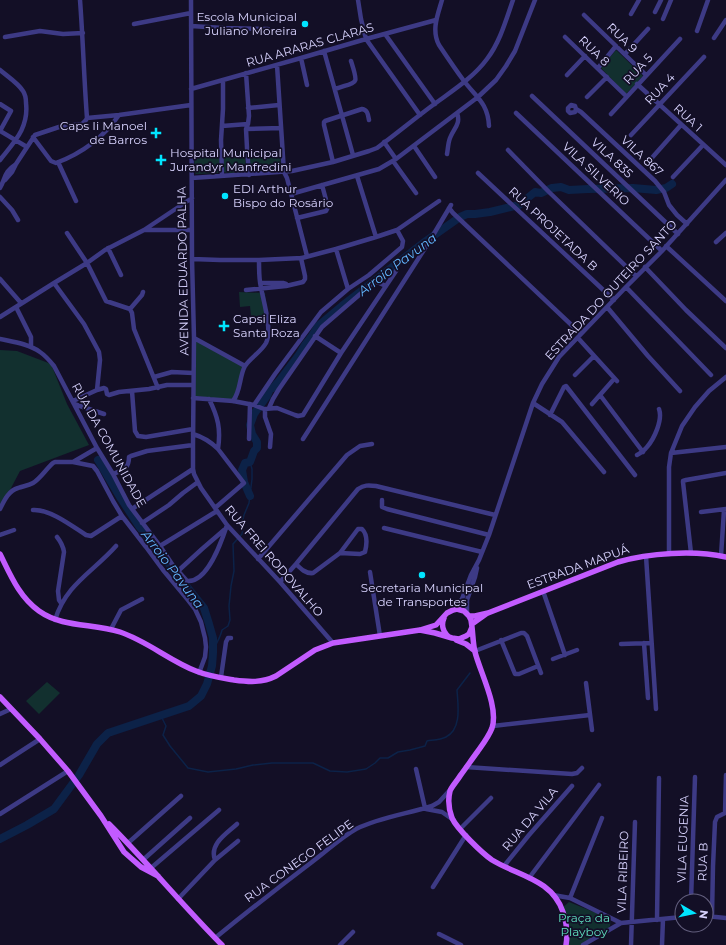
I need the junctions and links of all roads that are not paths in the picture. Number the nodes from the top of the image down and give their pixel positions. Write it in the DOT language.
graph roads {
  1 [pos="80,0"];
  2 [pos="191,0"];
  3 [pos="358,0"];
  4 [pos="442,0"];
  5 [pos="513,0"];
  6 [pos="535,0"];
  7 [pos="639,0"];
  8 [pos="661,0"];
  9 [pos="671,0"];
  10 [pos="708,0"];
  11 [pos="655,12"];
  12 [pos="191,13"];
  13 [pos="631,14"];
  14 [pos="584,15"];
  15 [pos="663,19"];
  16 [pos="436,20"];
  17 [pos="726,20"];
  18 [pos="134,24"];
  19 [pos="191,26"];
  20 [pos="268,29"];
  21 [pos="648,29"];
  22 [pos="697,31"];
  23 [pos="83,33"];
  24 [pos="385,34"];
  25 [pos="5,37"];
  26 [pos="566,37"];
  27 [pos="714,38"];
  28 [pos="366,39"];
  29 [pos="680,39"];
  30 [pos="616,46"];
  31 [pos="324,51"];
  32 [pos="624,54"];
  33 [pos="585,56"];
  34 [pos="704,57"];
  35 [pos="301,58"];
  36 [pos="351,61"];
  37 [pos="277,65"];
  38 [pos="598,68"];
  39 [pos="0,70"];
  40 [pos="246,73"];
  41 [pos="567,75"];
  42 [pos="646,75"];
  43 [pos="607,77"];
  44 [pos="223,80"];
  45 [pos="465,82"];
  46 [pos="637,84"];
  47 [pos="307,85"];
  48 [pos="191,89"];
  49 [pos="335,89"];
  50 [pos="478,96"];
  51 [pos="532,96"];
  52 [pos="626,96"];
  53 [pos="587,97"];
  54 [pos="0,104"];
  55 [pos="435,104"];
  56 [pos="660,104"];
  57 [pos="191,105"];
  58 [pos="279,105"];
  59 [pos="248,108"];
  60 [pos="576,109"];
  61 [pos="457,113"];
  62 [pos="516,113"];
  63 [pos="611,114"];
  64 [pos="119,115"];
  65 [pos="342,115"];
  66 [pos="420,115"];
  67 [pos="87,118"];
  68 [pos="369,120"];
  69 [pos="248,124"];
  70 [pos="222,126"];
  71 [pos="489,126"];
  72 [pos="681,126"];
  73 [pos="280,128"];
  74 [pos="246,129"];
  75 [pos="0,131"];
  76 [pos="631,134"];
  77 [pos="33,137"];
  78 [pos="16,140"];
  79 [pos="384,142"];
  80 [pos="703,145"];
  81 [pos="414,146"];
  82 [pos="27,147"];
  83 [pos="508,150"];
  84 [pos="447,154"];
  85 [pos="353,155"];
  86 [pos="0,160"];
  87 [pos="395,160"];
  88 [pos="650,160"];
  89 [pos="58,162"];
  90 [pos="333,162"];
  91 [pos="726,165"];
  92 [pos="284,172"];
  93 [pos="478,173"];
  94 [pos="249,175"];
  95 [pos="222,176"];
  96 [pos="357,176"];
  97 [pos="435,177"];
  98 [pos="673,177"];
  99 [pos="192,178"];
  100 [pos="726,180"];
  101 [pos="322,185"];
  102 [pos="0,188"];
  103 [pos="416,193"];
  104 [pos="291,194"];
  105 [pos="0,197"];
  106 [pos="192,198"];
  107 [pos="76,201"];
  108 [pos="439,201"];
  109 [pos="297,218"];
  110 [pos="18,220"];
  111 [pos="687,224"];
  112 [pos="144,230"];
  113 [pos="192,230"];
  114 [pos="397,230"];
  115 [pos="67,233"];
  116 [pos="678,234"];
  117 [pos="725,236"];
  118 [pos="376,237"];
  119 [pos="716,242"];
  120 [pos="666,246"];
  121 [pos="108,248"];
  122 [pos="336,249"];
  123 [pos="662,251"];
  124 [pos="307,256"];
  125 [pos="301,258"];
  126 [pos="192,259"];
  127 [pos="259,260"];
  128 [pos="87,263"];
  129 [pos="645,267"];
  130 [pos="396,271"];
  131 [pos="121,275"];
  132 [pos="636,276"];
  133 [pos="0,279"];
  134 [pos="54,283"];
  135 [pos="261,286"];
  136 [pos="386,286"];
  137 [pos="626,287"];
  138 [pos="348,289"];
  139 [pos="246,290"];
  140 [pos="143,292"];
  141 [pos="614,300"];
  142 [pos="726,301"];
  143 [pos="21,303"];
  144 [pos="16,307"];
  145 [pos="607,307"];
  146 [pos="130,309"];
  147 [pos="0,317"];
  148 [pos="316,336"];
  149 [pos="580,336"];
  150 [pos="194,338"];
  151 [pos="0,339"];
  152 [pos="31,347"];
  153 [pos="726,348"];
  154 [pos="341,353"];
  155 [pos="594,356"];
  156 [pos="245,366"];
  157 [pos="193,373"];
  158 [pos="575,375"];
  159 [pos="711,375"];
  160 [pos="154,377"];
  161 [pos="726,377"];
  162 [pos="193,385"];
  163 [pos="158,388"];
  164 [pos="97,390"];
  165 [pos="680,391"];
  166 [pos="132,392"];
  167 [pos="600,395"];
  168 [pos="193,398"];
  169 [pos="209,399"];
  170 [pos="233,401"];
  171 [pos="74,403"];
  172 [pos="533,403"];
  173 [pos="592,404"];
  174 [pos="254,405"];
  175 [pos="266,408"];
  176 [pos="659,409"];
  177 [pos="104,414"];
  178 [pos="550,415"];
  179 [pos="193,432"];
  180 [pos="249,439"];
  181 [pos="303,439"];
  182 [pos="372,444"];
  183 [pos="192,445"];
  184 [pos="270,447"];
  185 [pos="726,447"];
  186 [pos="97,448"];
  187 [pos="218,449"];
  188 [pos="642,452"];
  189 [pos="671,453"];
  190 [pos="85,455"];
  191 [pos="637,455"];
  192 [pos="73,462"];
  193 [pos="88,465"];
  194 [pos="193,469"];
  195 [pos="604,472"];
  196 [pos="726,473"];
  197 [pos="113,474"];
  198 [pos="635,475"];
  199 [pos="198,482"];
  200 [pos="382,500"];
  201 [pos="0,509"];
  202 [pos="132,509"];
  203 [pos="34,510"];
  204 [pos="216,510"];
  205 [pos="725,510"];
  206 [pos="701,512"];
  207 [pos="495,515"];
  208 [pos="122,516"];
  209 [pos="142,523"];
  210 [pos="226,527"];
  211 [pos="384,528"];
  212 [pos="14,530"];
  213 [pos="0,535"];
  214 [pos="489,535"];
  215 [pos="56,537"];
  216 [pos="116,546"];
  217 [pos="160,546"];
  218 [pos="482,552"];
  219 [pos="340,553"];
  220 [pos="691,553"];
  221 [pos="0,554"];
  222 [pos="669,554"];
  223 [pos="646,556"];
  224 [pos="724,557"];
  225 [pos="258,559"];
  226 [pos="479,560"];
  227 [pos="296,564"];
  228 [pos="178,571"];
  229 [pos="370,572"];
  230 [pos="280,582"];
  231 [pos="543,591"];
  232 [pos="142,599"];
  233 [pos="61,603"];
  234 [pos="453,610"];
  235 [pos="488,613"];
  236 [pos="468,614"];
  237 [pos="445,616"];
  238 [pos="55,620"];
  239 [pos="472,626"];
  240 [pos="111,629"];
  241 [pos="420,630"];
  242 [pos="380,636"];
  243 [pos="231,638"];
  244 [pos="452,638"];
  245 [pos="501,640"];
  246 [pos="333,643"];
  247 [pos="644,643"];
  248 [pos="651,643"];
  249 [pos="621,644"];
  250 [pos="577,650"];
  251 [pos="475,651"];
  252 [pos="565,654"];
  253 [pos="554,659"];
  254 [pos="538,666"];
  255 [pos="200,673"];
  256 [pos="541,673"];
  257 [pos="220,677"];
  258 [pos="586,683"];
  259 [pos="0,697"];
  260 [pos="648,698"];
  261 [pos="11,709"];
  262 [pos="656,709"];
  263 [pos="0,714"];
  264 [pos="590,716"];
  265 [pos="492,726"];
  266 [pos="592,730"];
  267 [pos="40,739"];
  268 [pos="0,765"];
  269 [pos="466,767"];
  270 [pos="582,768"];
  271 [pos="416,769"];
  272 [pos="69,772"];
  273 [pos="726,775"];
  274 [pos="695,777"];
  275 [pos="659,778"];
  276 [pos="599,785"];
  277 [pos="572,786"];
  278 [pos="451,790"];
  279 [pos="181,796"];
  280 [pos="491,798"];
  281 [pos="438,803"];
  282 [pos="449,806"];
  283 [pos="425,808"];
  284 [pos="219,810"];
  285 [pos="442,812"];
  286 [pos="725,813"];
  287 [pos="0,814"];
  288 [pos="101,816"];
  289 [pos="190,818"];
  290 [pos="602,818"];
  291 [pos="453,820"];
  292 [pos="636,822"];
  293 [pos="237,824"];
  294 [pos="460,829"];
  295 [pos="466,835"];
  296 [pos="238,841"];
  297 [pos="128,843"];
  298 [pos="144,859"];
  299 [pos="215,860"];
  300 [pos="504,866"];
  301 [pos="151,868"];
  302 [pos="158,876"];
  303 [pos="529,878"];
  304 [pos="433,887"];
  305 [pos="691,893"];
  306 [pos="712,893"];
  307 [pos="553,895"];
  308 [pos="570,898"];
  309 [pos="178,899"];
  310 [pos="714,916"];
  311 [pos="674,918"];
  312 [pos="726,918"];
  313 [pos="663,919"];
  314 [pos="657,920"];
  315 [pos="631,922"];
  316 [pos="621,923"];
  317 [pos="353,932"];
  318 [pos="439,934"];
  319 [pos="215,938"];
  320 [pos="591,943"];
  321 [pos="222,945"];
  322 [pos="340,945"];
  323 [pos="461,945"];
  324 [pos="566,945"];
  325 [pos="583,945"];
  326 [pos="631,945"];
  327 [pos="662,945"];
  1 -- 23 [label="street"];
  2 -- 12 [label="street, AVENIDA EDUARDO PALHA"];
  3 -- 28 [label="street"];
  4 -- 16 [label="street"];
  5 -- 45 [label="street"];
  6 -- 50 [label="street"];
  7 -- 13 [label="street"];
  8 -- 11 [label="street"];
  9 -- 15 [label="street"];
  10 -- 22 [label="street"];
  12 -- 18 [label="street"];
  12 -- 19 [label="street, AVENIDA EDUARDO PALHA"];
  14 -- 30 [label="street, RUA 9"];
  16 -- 24 [label="street, RUA ARARAS CLARAS"];
  16 -- 45 [label="street"];
  17 -- 27 [label="street"];
  19 -- 20 [label="street"];
  19 -- 48 [label="street, AVENIDA EDUARDO PALHA"];
  21 -- 32 [label="street"];
  23 -- 25 [label="street"];
  23 -- 67 [label="street"];
  24 -- 28 [label="street, RUA ARARAS CLARAS"];
  24 -- 55 [label="street"];
  26 -- 33 [label="street, RUA 8"];
  28 -- 31 [label="street, RUA ARARAS CLARAS"];
  28 -- 66 [label="street"];
  29 -- 42 [label="street, RUA 5"];
  30 -- 32 [label="street, RUA 9"];
  30 -- 38 [label="street"];
  31 -- 35 [label="street, RUA ARARAS CLARAS"];
  31 -- 49 [label="street"];
  32 -- 42 [label="street, RUA 9"];
  33 -- 38 [label="street, RUA 8"];
  33 -- 41 [label="street"];
  34 -- 56 [label="street, RUA 4"];
  35 -- 37 [label="street, RUA ARARAS CLARAS"];
  35 -- 47 [label="street"];
  36 -- 49 [label="street"];
  37 -- 40 [label="street, RUA ARARAS CLARAS"];
  37 -- 58 [label="street"];
  38 -- 43 [label="street, RUA 8"];
  39 -- 78 [label="street"];
  40 -- 44 [label="street, RUA ARARAS CLARAS"];
  40 -- 59 [label="street"];
  42 -- 46 [label="street, RUA 5"];
  43 -- 52 [label="street, RUA 8"];
  43 -- 53 [label="street"];
  44 -- 48 [label="street, RUA ARARAS CLARAS"];
  44 -- 70 [label="street"];
  45 -- 50 [label="street"];
  45 -- 55 [label="street"];
  46 -- 52 [label="street, RUA 5"];
  46 -- 56 [label="street, RUA 1"];
  48 -- 57 [label="street, AVENIDA EDUARDO PALHA"];
  49 -- 65 [label="street"];
  50 -- 61 [label="street"];
  50 -- 71 [label="street"];
  51 -- 116 [label="street, VILA 835"];
  52 -- 63 [label="street, RUA 5"];
  54 -- 75 [label="street"];
  55 -- 66 [label="street"];
  56 -- 72 [label="street, RUA 1"];
  56 -- 76 [label="street, RUA 4"];
  57 -- 64 [label="street"];
  57 -- 99 [label="street, AVENIDA EDUARDO PALHA"];
  58 -- 59 [label="street"];
  58 -- 73 [label="street"];
  59 -- 69 [label="street"];
  60 -- 111 [label="street, VILA 867"];
  61 -- 81 [label="street"];
  61 -- 84 [label="street"];
  62 -- 123 [label="street, VILA SILVERIO"];
  64 -- 67 [label="street"];
  64 -- 89 [label="street"];
  65 -- 68 [label="street"];
  65 -- 85 [label="street"];
  65 -- 90 [label="street"];
  66 -- 79 [label="street"];
  67 -- 77 [label="street"];
  69 -- 70 [label="street"];
  69 -- 74 [label="street"];
  70 -- 95 [label="street"];
  72 -- 80 [label="street, RUA 1"];
  72 -- 88 [label="street"];
  73 -- 74 [label="street"];
  73 -- 92 [label="street"];
  74 -- 94 [label="street"];
  75 -- 78 [label="street"];
  77 -- 82 [label="street"];
  77 -- 89 [label="street"];
  78 -- 82 [label="street"];
  78 -- 86 [label="street"];
  79 -- 85 [label="street"];
  79 -- 87 [label="street"];
  80 -- 91 [label="street, RUA 1"];
  80 -- 98 [label="street"];
  81 -- 87 [label="street"];
  81 -- 97 [label="street"];
  82 -- 102 [label="street"];
  83 -- 132 [label="street"];
  85 -- 90 [label="street"];
  87 -- 96 [label="street"];
  87 -- 103 [label="street"];
  89 -- 107 [label="street"];
  90 -- 92 [label="street"];
  92 -- 94 [label="street"];
  92 -- 104 [label="street"];
  93 -- 141 [label="street, RUA PROJETADA B"];
  94 -- 95 [label="street"];
  95 -- 99 [label="street"];
  96 -- 101 [label="street"];
  96 -- 118 [label="street"];
  99 -- 106 [label="street, AVENIDA EDUARDO PALHA"];
  100 -- 111 [label="street, ESTRADA DO OUTEIRO SANTO"];
  101 -- 104 [label="street"];
  101 -- 109 [label="street"];
  104 -- 109 [label="street"];
  105 -- 110 [label="street"];
  106 -- 112 [label="street"];
  106 -- 113 [label="street, AVENIDA EDUARDO PALHA"];
  108 -- 114 [label="street"];
  109 -- 124 [label="street"];
  111 -- 116 [label="street, ESTRADA DO OUTEIRO SANTO"];
  112 -- 113 [label="street"];
  112 -- 121 [label="street"];
  113 -- 126 [label="street, AVENIDA EDUARDO PALHA"];
  114 -- 118 [label="street"];
  114 -- 138 [label="street"];
  115 -- 128 [label="street"];
  116 -- 120 [label="street, ESTRADA DO OUTEIRO SANTO"];
  117 -- 119 [label="street"];
  118 -- 122 [label="street"];
  120 -- 123 [label="street, ESTRADA DO OUTEIRO SANTO"];
  120 -- 142 [label="street"];
  121 -- 128 [label="street"];
  121 -- 131 [label="street"];
  122 -- 124 [label="street"];
  122 -- 138 [label="street"];
  123 -- 129 [label="street, ESTRADA DO OUTEIRO SANTO"];
  124 -- 125 [label="street"];
  125 -- 127 [label="street"];
  125 -- 135 [label="street"];
  126 -- 127 [label="street"];
  126 -- 150 [label="street, AVENIDA EDUARDO PALHA"];
  127 -- 135 [label="street"];
  128 -- 134 [label="street"];
  128 -- 146 [label="street"];
  129 -- 132 [label="street, ESTRADA DO OUTEIRO SANTO"];
  129 -- 153 [label="street"];
  130 -- 136 [label="street"];
  132 -- 137 [label="street, ESTRADA DO OUTEIRO SANTO"];
  133 -- 143 [label="street"];
  134 -- 143 [label="street"];
  134 -- 164 [label="street"];
  135 -- 139 [label="street"];
  135 -- 156 [label="street"];
  136 -- 148 [label="street"];
  136 -- 154 [label="street"];
  137 -- 141 [label="street, ESTRADA DO OUTEIRO SANTO"];
  137 -- 159 [label="street"];
  138 -- 174 [label="street"];
  140 -- 146 [label="street"];
  141 -- 145 [label="street, ESTRADA DO OUTEIRO SANTO"];
  143 -- 144 [label="street"];
  144 -- 147 [label="street"];
  144 -- 152 [label="street"];
  145 -- 149 [label="street, ESTRADA DO OUTEIRO SANTO"];
  145 -- 165 [label="street"];
  146 -- 160 [label="street"];
  148 -- 154 [label="street"];
  148 -- 175 [label="street"];
  149 -- 155 [label="street"];
  149 -- 172 [label="street, ESTRADA DO OUTEIRO SANTO"];
  149 -- 181 [label="street"];
  150 -- 156 [label="street"];
  150 -- 157 [label="street, AVENIDA EDUARDO PALHA"];
  151 -- 152 [label="street, RUA DA COMUNIDADE"];
  152 -- 171 [label="street, RUA DA COMUNIDADE"];
  154 -- 175 [label="street"];
  155 -- 158 [label="street"];
  155 -- 167 [label="street"];
  156 -- 170 [label="street"];
  157 -- 160 [label="street"];
  157 -- 162 [label="street, AVENIDA EDUARDO PALHA"];
  160 -- 163 [label="street"];
  161 -- 189 [label="street"];
  162 -- 163 [label="street"];
  162 -- 168 [label="street, AVENIDA EDUARDO PALHA"];
  163 -- 166 [label="street"];
  164 -- 166 [label="street"];
  164 -- 171 [label="street"];
  166 -- 179 [label="street"];
  167 -- 173 [label="street"];
  167 -- 188 [label="street"];
  168 -- 169 [label="street"];
  168 -- 179 [label="street, AVENIDA EDUARDO PALHA"];
  169 -- 170 [label="street"];
  169 -- 187 [label="street"];
  170 -- 174 [label="street"];
  171 -- 177 [label="street"];
  171 -- 186 [label="street, RUA DA COMUNIDADE"];
  172 -- 178 [label="street"];
  172 -- 207 [label="street, ESTRADA DO OUTEIRO SANTO"];
  174 -- 175 [label="street"];
  174 -- 180 [label="street"];
  175 -- 184 [label="street"];
  176 -- 188 [label="street"];
  178 -- 195 [label="street"];
  178 -- 198 [label="street"];
  179 -- 183 [label="street, AVENIDA EDUARDO PALHA"];
  179 -- 187 [label="street"];
  182 -- 225 [label="street"];
  183 -- 194 [label="street, AVENIDA EDUARDO PALHA"];
  183 -- 197 [label="street"];
  185 -- 189 [label="street"];
  186 -- 190 [label="street"];
  186 -- 197 [label="street, RUA DA COMUNIDADE"];
  187 -- 204 [label="street"];
  188 -- 191 [label="street"];
  189 -- 222 [label="street"];
  190 -- 192 [label="street"];
  190 -- 193 [label="street"];
  192 -- 193 [label="street"];
  192 -- 201 [label="street"];
  193 -- 208 [label="street"];
  194 -- 199 [label="street, RUA FREI RODOVALHO"];
  194 -- 202 [label="street"];
  196 -- 220 [label="street"];
  197 -- 202 [label="street, RUA DA COMUNIDADE"];
  199 -- 204 [label="street, RUA FREI RODOVALHO"];
  199 -- 209 [label="street"];
  200 -- 214 [label="street"];
  202 -- 209 [label="street, RUA DA COMUNIDADE"];
  203 -- 208 [label="street"];
  204 -- 210 [label="street, RUA FREI RODOVALHO"];
  204 -- 217 [label="street"];
  205 -- 206 [label="street"];
  205 -- 224 [label="street"];
  207 -- 214 [label="street, ESTRADA DO OUTEIRO SANTO"];
  207 -- 227 [label="street"];
  208 -- 255 [label="street"];
  209 -- 217 [label="street, RUA DA COMUNIDADE"];
  210 -- 225 [label="street, RUA FREI RODOVALHO"];
  210 -- 228 [label="street"];
  210 -- 228 [label="street, RUA DA COMUNIDADE"];
  211 -- 218 [label="street"];
  212 -- 213 [label="street"];
  214 -- 218 [label="street, ESTRADA DO OUTEIRO SANTO"];
  215 -- 233 [label="street"];
  216 -- 233 [label="street"];
  217 -- 228 [label="street, RUA DA COMUNIDADE"];
  218 -- 226 [label="street, ESTRADA DO OUTEIRO SANTO"];
  219 -- 219 [label="street"];
  219 -- 227 [label="street"];
  220 -- 222 [label="main road, ESTRADA MAPUÁ"];
  220 -- 224 [label="main road, ESTRADA MAPUÁ"];
  221 -- 238 [label="main road"];
  222 -- 223 [label="main road, ESTRADA MAPUÁ"];
  223 -- 231 [label="main road, ESTRADA MAPUÁ"];
  223 -- 248 [label="street"];
  225 -- 230 [label="street, RUA FREI RODOVALHO"];
  226 -- 234 [label="street, ESTRADA DO OUTEIRO SANTO"];
  226 -- 236 [label="street, ESTRADA DO OUTEIRO SANTO"];
  227 -- 230 [label="street"];
  229 -- 242 [label="street"];
  230 -- 246 [label="street, RUA FREI RODOVALHO"];
  231 -- 235 [label="main road, ESTRADA MAPUÁ"];
  231 -- 252 [label="street"];
  232 -- 240 [label="street"];
  233 -- 238 [label="street"];
  234 -- 236 [label="main road"];
  234 -- 237 [label="main road"];
  235 -- 236 [label="main road, ESTRADA MAPUÁ"];
  235 -- 239 [label="main road, ESTRADA MAPUÁ"];
  236 -- 239 [label="main road"];
  237 -- 241 [label="main road"];
  237 -- 244 [label="main road"];
  238 -- 240 [label="main road"];
  239 -- 244 [label="main road"];
  239 -- 251 [label="main road"];
  240 -- 255 [label="main road"];
  241 -- 242 [label="main road"];
  241 -- 244 [label="main road"];
  242 -- 246 [label="main road"];
  243 -- 257 [label="street"];
  244 -- 251 [label="main road"];
  245 -- 251 [label="street"];
  245 -- 254 [label="street"];
  245 -- 254 [label="street"];
  246 -- 257 [label="main road"];
  247 -- 248 [label="street"];
  247 -- 249 [label="street"];
  247 -- 260 [label="street"];
  248 -- 262 [label="street"];
  250 -- 252 [label="street"];
  251 -- 265 [label="main road"];
  252 -- 253 [label="street"];
  254 -- 256 [label="street"];
  255 -- 257 [label="main road"];
  258 -- 264 [label="street"];
  259 -- 261 [label="main road"];
  261 -- 263 [label="street"];
  261 -- 267 [label="main road"];
  264 -- 265 [label="street"];
  264 -- 266 [label="street"];
  265 -- 269 [label="main road"];
  267 -- 268 [label="street"];
  267 -- 272 [label="main road"];
  269 -- 270 [label="street"];
  269 -- 278 [label="main road"];
  271 -- 283 [label="street"];
  272 -- 287 [label="street"];
  272 -- 288 [label="main road"];
  273 -- 286 [label="street"];
  274 -- 305 [label="street, VILA EUGENIA"];
  275 -- 314 [label="street"];
  276 -- 303 [label="street"];
  277 -- 300 [label="street, RUA DA VILA"];
  278 -- 281 [label="street, RUA CONEGO FELIPE"];
  278 -- 282 [label="main road"];
  279 -- 297 [label="street"];
  280 -- 294 [label="street"];
  281 -- 282 [label="street"];
  281 -- 283 [label="street, RUA CONEGO FELIPE"];
  282 -- 285 [label="street"];
  282 -- 291 [label="main road"];
  283 -- 285 [label="street, RUA CONEGO FELIPE"];
  283 -- 319 [label="street, RUA CONEGO FELIPE"];
  284 -- 301 [label="street"];
  285 -- 291 [label="street, RUA CONEGO FELIPE"];
  286 -- 306 [label="street, RUA B"];
  288 -- 297 [label="main road"];
  288 -- 302 [label="main road"];
  289 -- 298 [label="street"];
  290 -- 308 [label="street"];
  291 -- 294 [label="main road"];
  292 -- 315 [label="street, VILA RIBEIRO"];
  293 -- 299 [label="street"];
  294 -- 295 [label="main road"];
  295 -- 300 [label="main road"];
  295 -- 304 [label="street"];
  296 -- 299 [label="street"];
  297 -- 298 [label="main road"];
  298 -- 301 [label="main road"];
  299 -- 309 [label="street"];
  300 -- 303 [label="main road"];
  301 -- 302 [label="main road"];
  302 -- 309 [label="main road"];
  303 -- 307 [label="main road"];
  307 -- 308 [label="street"];
  307 -- 324 [label="main road"];
  308 -- 316 [label="street"];
  309 -- 319 [label="main road"];
  310 -- 312 [label="street"];
  311 -- 313 [label="street"];
  313 -- 314 [label="street"];
  313 -- 327 [label="street"];
  314 -- 315 [label="street"];
  315 -- 316 [label="street"];
  315 -- 326 [label="street, VILA RIBEIRO"];
  316 -- 320 [label="street"];
  317 -- 322 [label="street"];
  318 -- 323 [label="street"];
  319 -- 321 [label="main road"];
  320 -- 325 [label="street"];
}
